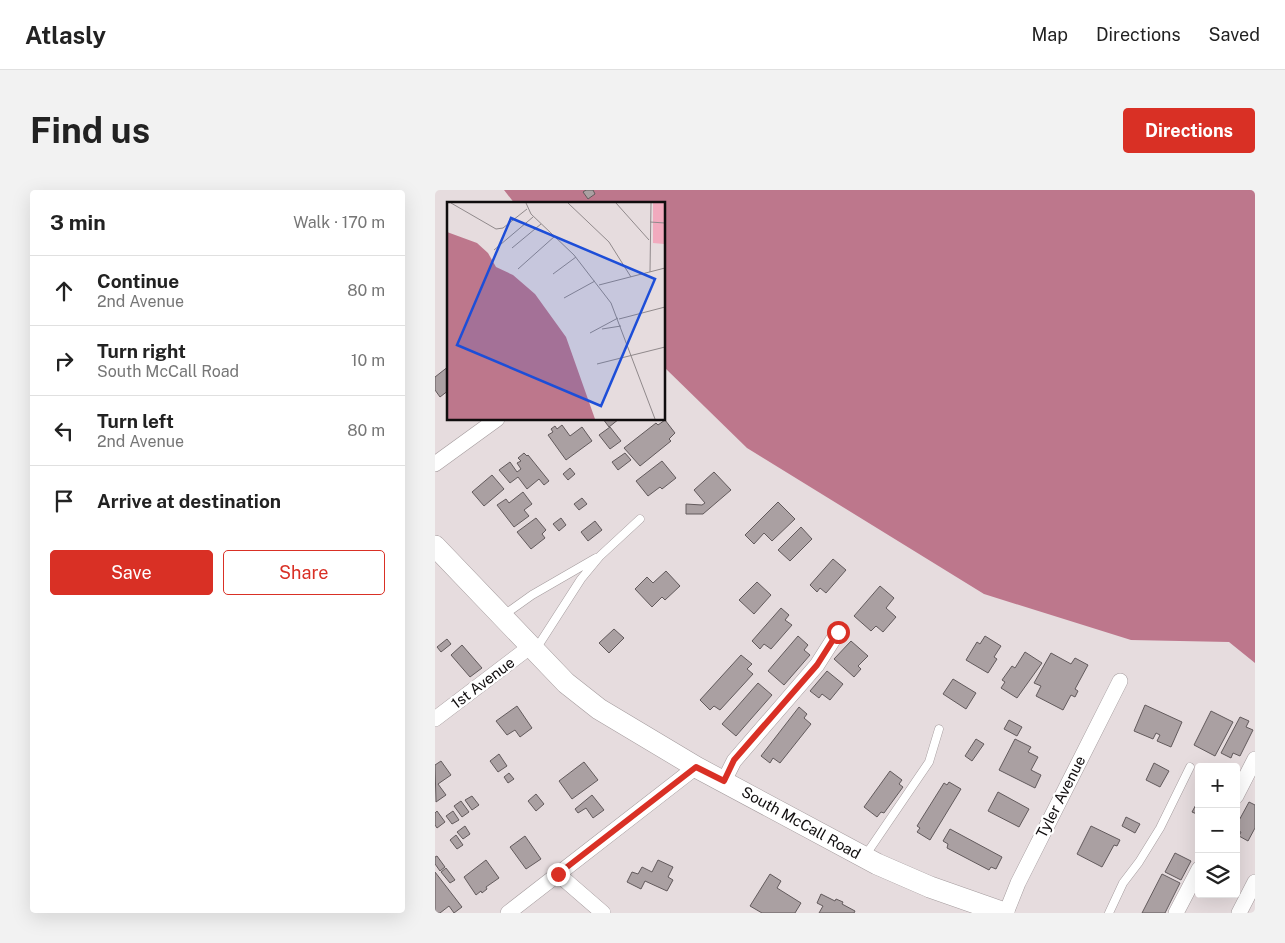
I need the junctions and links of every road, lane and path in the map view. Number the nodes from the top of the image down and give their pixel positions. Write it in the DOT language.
graph roads {
  1 [pos="496,420"];
  2 [pos="435,464"];
  3 [pos="640,519"];
  4 [pos="435,546"];
  5 [pos="600,556"];
  6 [pos="502,616"];
  7 [pos="838,632"];
  8 [pos="533,648"];
  9 [pos="1120,681"];
  10 [pos="435,719"];
  11 [pos="939,729"];
  12 [pos="1255,759"];
  13 [pos="696,767"];
  14 [pos="1190,767"];
  15 [pos="724,781"];
  16 [pos="1240,788"];
  17 [pos="864,857"];
  18 [pos="558,874"];
  19 [pos="1195,877"];
  20 [pos="1255,882"];
  21 [pos="508,913"];
  22 [pos="603,913"];
  23 [pos="1005,913"];
  24 [pos="1109,913"];
  25 [pos="1176,913"];
  26 [pos="1239,913"];
  1 -- 2 [label="street"];
  3 -- 5 [label="lane"];
  4 -- 6 [label="street, South McCall Road"];
  5 -- 6 [label="lane"];
  5 -- 8 [label="lane"];
  6 -- 8 [label="street, South McCall Road"];
  7 -- 15 [label="street"];
  8 -- 10 [label="street, 1st Avenue"];
  8 -- 13 [label="street, South McCall Road"];
  9 -- 23 [label="street, Tyler Avenue"];
  11 -- 17 [label="lane"];
  12 -- 16 [label="street"];
  13 -- 15 [label="street, South McCall Road"];
  13 -- 18 [label="street"];
  14 -- 24 [label="lane"];
  15 -- 17 [label="street, South McCall Road"];
  17 -- 23 [label="street, South McCall Road"];
  18 -- 21 [label="street"];
  18 -- 22 [label="street"];
  19 -- 25 [label="street"];
  20 -- 26 [label="street"];
}
